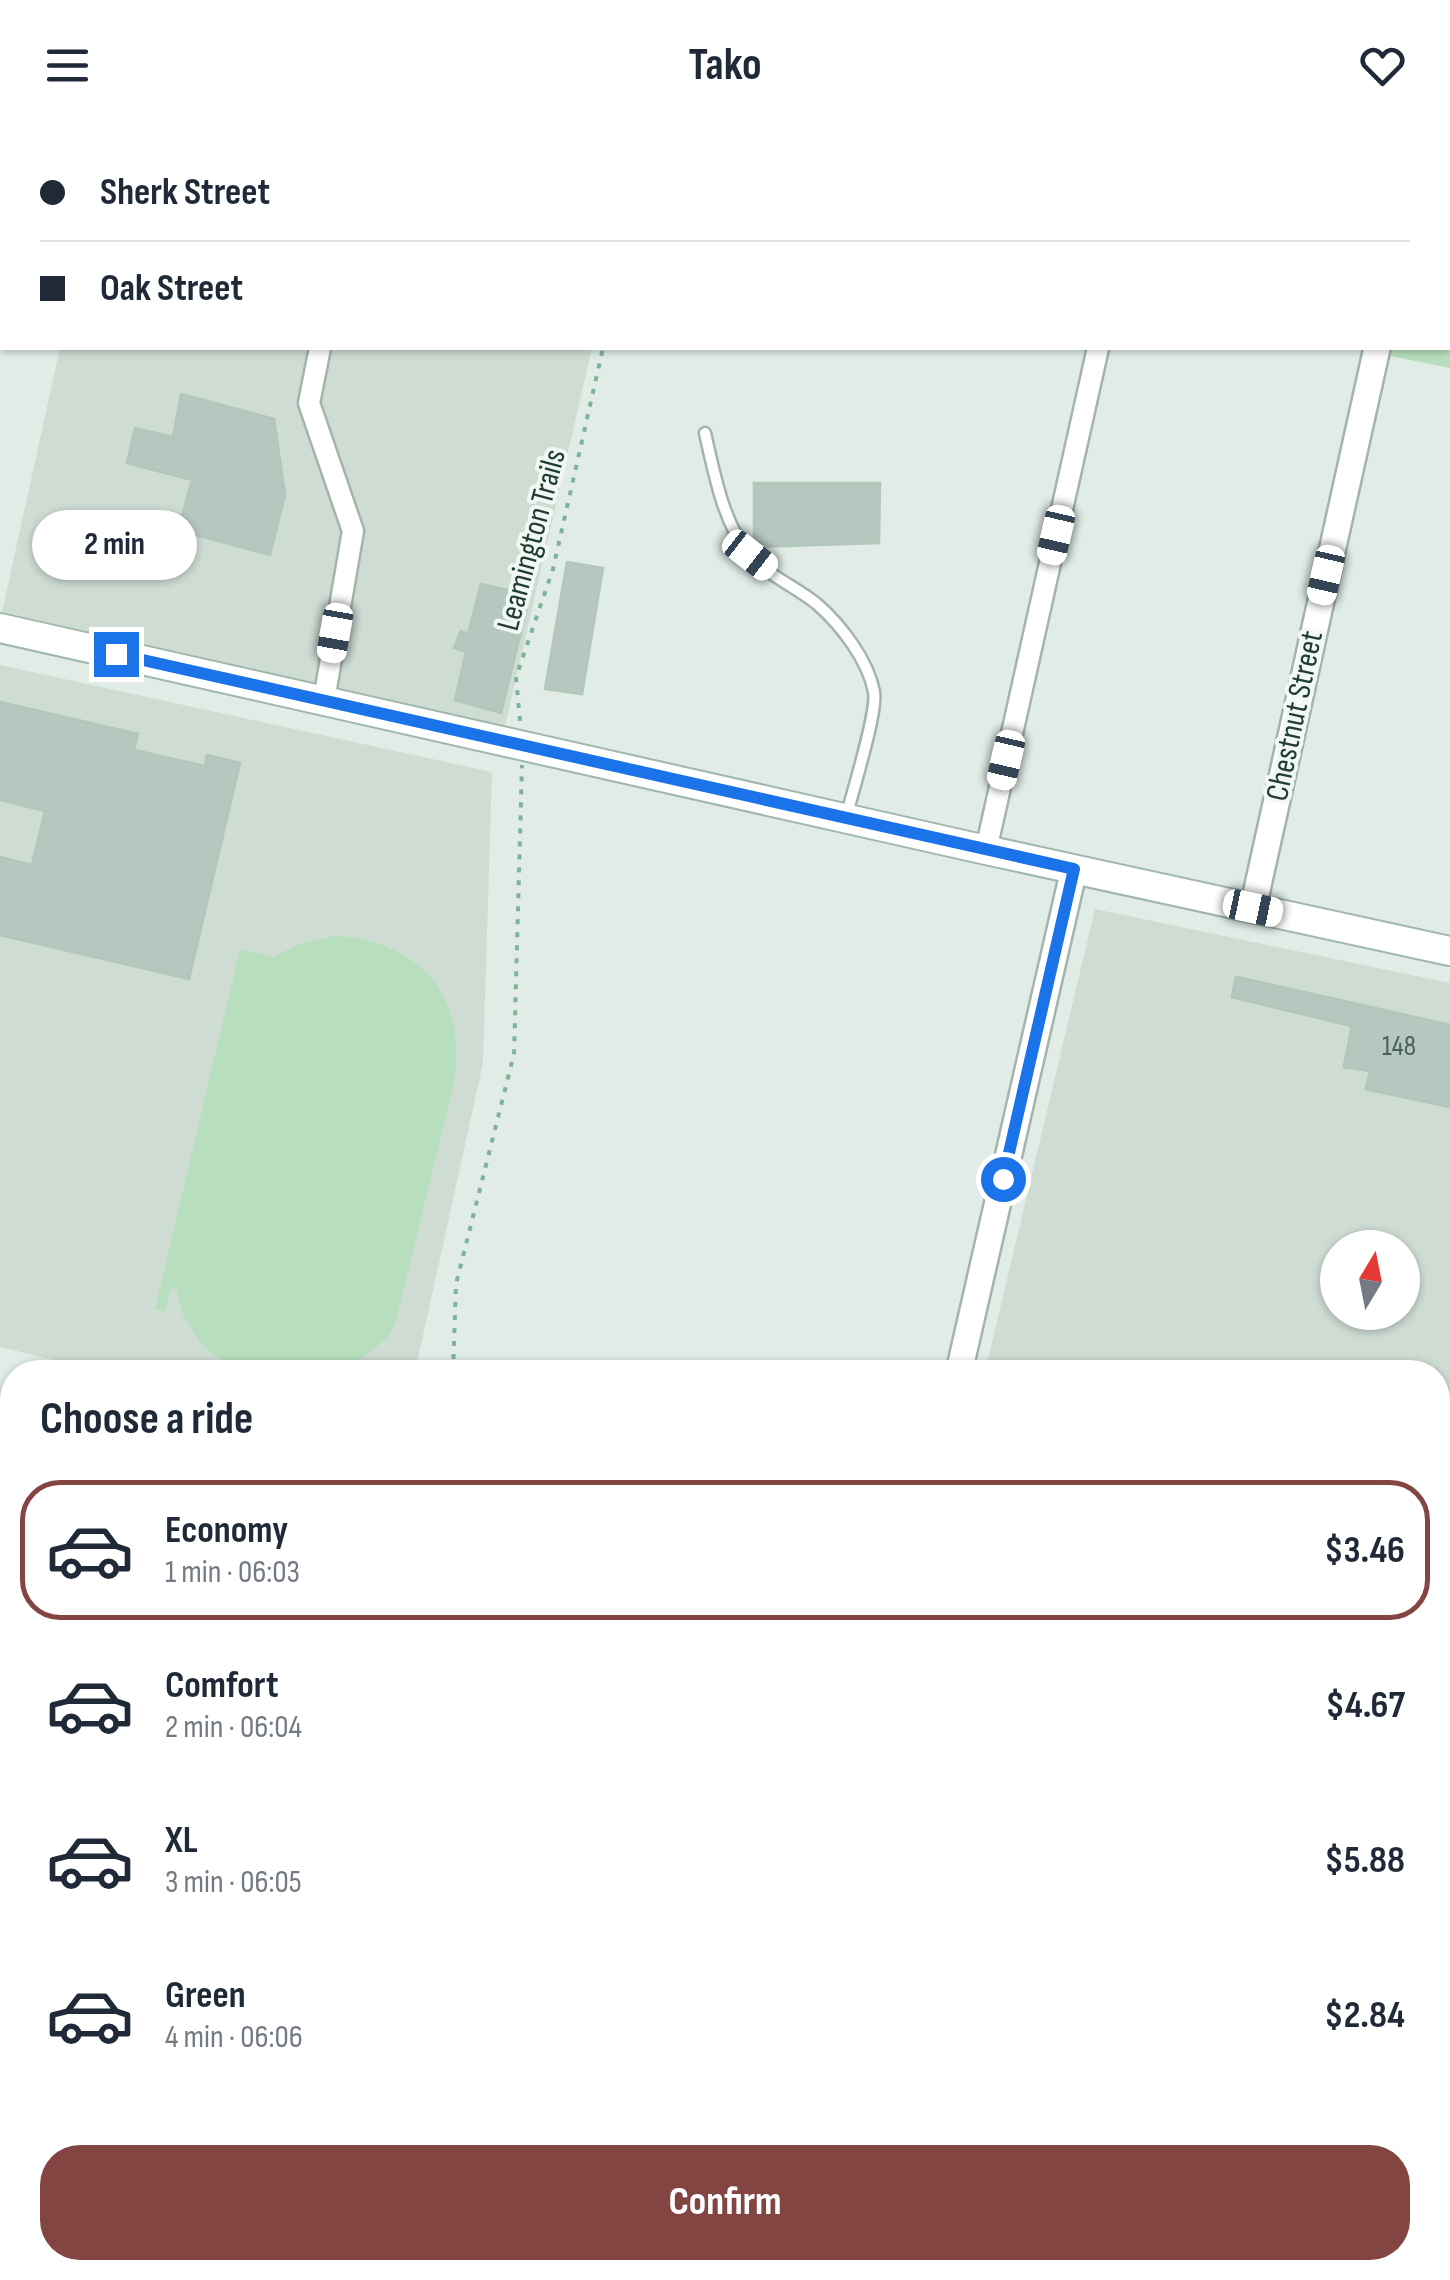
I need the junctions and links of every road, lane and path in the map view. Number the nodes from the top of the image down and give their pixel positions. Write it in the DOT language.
graph roads {
  1 [pos="320,350"];
  2 [pos="603,350"];
  3 [pos="1098,350"];
  4 [pos="1376,350"];
  5 [pos="704,433"];
  6 [pos="0,628"];
  7 [pos="324,700"];
  8 [pos="522,745"];
  9 [pos="845,819"];
  10 [pos="986,850"];
  11 [pos="1074,869"];
  12 [pos="1253,908"];
  13 [pos="1450,951"];
  14 [pos="453,1360"];
  15 [pos="962,1360"];
  1 -- 7 [label="street"];
  2 -- 8 [label="path, Leamington Trails"];
  3 -- 10 [label="street"];
  4 -- 12 [label="street, Chestnut Street"];
  5 -- 9 [label="lane"];
  6 -- 7 [label="main road"];
  7 -- 8 [label="main road"];
  8 -- 9 [label="main road"];
  8 -- 14 [label="path, Leamington Trails"];
  9 -- 10 [label="main road"];
  10 -- 11 [label="main road"];
  11 -- 12 [label="main road"];
  11 -- 15 [label="street"];
  12 -- 13 [label="main road"];
}
